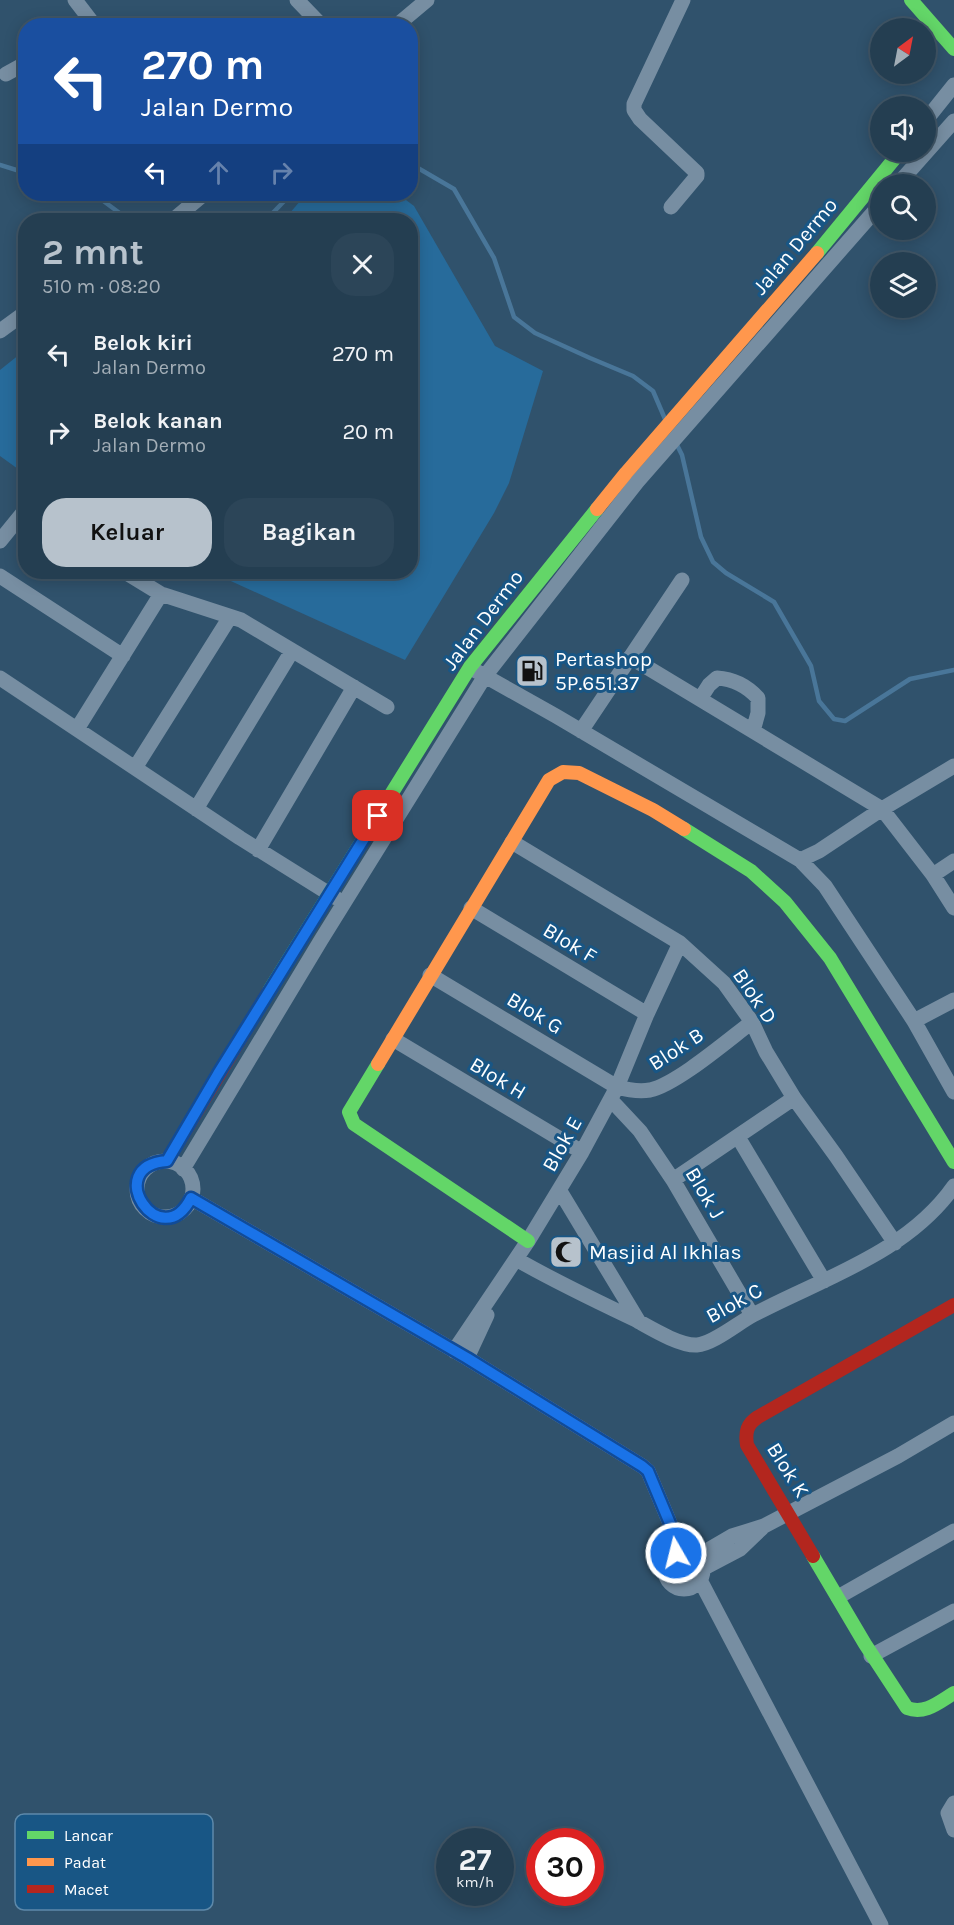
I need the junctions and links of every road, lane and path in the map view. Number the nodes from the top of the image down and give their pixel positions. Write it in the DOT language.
graph roads {
  1 [pos="75,0"];
  2 [pos="297,0"];
  3 [pos="683,0"];
  4 [pos="912,0"];
  5 [pos="423,1"];
  6 [pos="89,18"];
  7 [pos="314,18"];
  8 [pos="405,18"];
  9 [pos="954,49"];
  10 [pos="18,67"];
  11 [pos="6,74"];
  12 [pos="954,85"];
  13 [pos="936,108"];
  14 [pos="954,121"];
  15 [pos="893,162"];
  16 [pos="907,174"];
  17 [pos="196,201"];
  18 [pos="671,207"];
  19 [pos="181,213"];
  20 [pos="870,215"];
  21 [pos="815,268"];
  22 [pos="18,318"];
  23 [pos="0,331"];
  24 [pos="632,478"];
  25 [pos="18,519"];
  26 [pos="0,541"];
  27 [pos="0,576"];
  28 [pos="136,579"];
  29 [pos="682,580"];
  30 [pos="161,594"];
  31 [pos="230,617"];
  32 [pos="292,651"];
  33 [pos="123,656"];
  34 [pos="630,657"];
  35 [pos="470,667"];
  36 [pos="484,676"];
  37 [pos="0,678"];
  38 [pos="354,687"];
  39 [pos="700,699"];
  40 [pos="387,707"];
  41 [pos="77,729"];
  42 [pos="582,731"];
  43 [pos="753,731"];
  44 [pos="954,766"];
  45 [pos="135,768"];
  46 [pos="196,809"];
  47 [pos="882,809"];
  48 [pos="512,842"];
  49 [pos="258,850"];
  50 [pos="800,860"];
  51 [pos="954,861"];
  52 [pos="933,875"];
  53 [pos="329,894"];
  54 [pos="344,903"];
  55 [pos="471,908"];
  56 [pos="954,908"];
  57 [pos="307,930"];
  58 [pos="321,940"];
  59 [pos="680,943"];
  60 [pos="430,975"];
  61 [pos="954,1000"];
  62 [pos="647,1014"];
  63 [pos="914,1021"];
  64 [pos="752,1022"];
  65 [pos="393,1040"];
  66 [pos="954,1092"];
  67 [pos="614,1093"];
  68 [pos="794,1098"];
  69 [pos="738,1137"];
  70 [pos="582,1152"];
  71 [pos="167,1161"];
  72 [pos="954,1162"];
  73 [pos="183,1169"];
  74 [pos="673,1180"];
  75 [pos="954,1186"];
  76 [pos="560,1191"];
  77 [pos="191,1198"];
  78 [pos="528,1241"];
  79 [pos="895,1243"];
  80 [pos="516,1259"];
  81 [pos="824,1281"];
  82 [pos="954,1305"];
  83 [pos="752,1316"];
  84 [pos="639,1322"];
  85 [pos="460,1354"];
  86 [pos="954,1423"];
  87 [pos="789,1513"];
  88 [pos="954,1531"];
  89 [pos="695,1564"];
  90 [pos="838,1597"];
  91 [pos="954,1611"];
  92 [pos="871,1656"];
  93 [pos="954,1693"];
  94 [pos="954,1803"];
  95 [pos="954,1830"];
  96 [pos="880,1925"];
  1 -- 6 [label="street"];
  2 -- 7 [label="street"];
  3 -- 18 [label="street"];
  4 -- 9 [label="street"];
  5 -- 8 [label="street"];
  10 -- 11 [label="street"];
  12 -- 13 [label="street"];
  14 -- 16 [label="street"];
  15 -- 21 [label="street, Jalan Dermo"];
  17 -- 19 [label="street"];
  20 -- 21 [label="street"];
  21 -- 24 [label="street"];
  22 -- 23 [label="street"];
  24 -- 35 [label="street, Jalan Dermo"];
  24 -- 36 [label="street"];
  25 -- 26 [label="street"];
  27 -- 33 [label="street"];
  28 -- 30 [label="street"];
  29 -- 34 [label="street"];
  30 -- 31 [label="street"];
  30 -- 33 [label="street"];
  31 -- 32 [label="street"];
  31 -- 45 [label="street"];
  32 -- 38 [label="street"];
  32 -- 46 [label="street"];
  33 -- 41 [label="street"];
  34 -- 39 [label="street"];
  34 -- 42 [label="street"];
  35 -- 36 [label="street"];
  35 -- 53 [label="street, Jalan Dermo"];
  36 -- 42 [label="street"];
  36 -- 54 [label="street"];
  37 -- 41 [label="street"];
  38 -- 40 [label="street"];
  38 -- 49 [label="street"];
  39 -- 43 [label="street"];
  39 -- 43 [label="street"];
  41 -- 45 [label="street"];
  42 -- 50 [label="street"];
  43 -- 47 [label="street"];
  44 -- 47 [label="street"];
  45 -- 46 [label="street"];
  46 -- 49 [label="street"];
  47 -- 50 [label="street"];
  47 -- 52 [label="street"];
  48 -- 55 [label="street"];
  48 -- 59 [label="street, Blok D"];
  48 -- 72 [label="street"];
  49 -- 53 [label="street"];
  50 -- 63 [label="street"];
  51 -- 52 [label="street"];
  52 -- 56 [label="street"];
  53 -- 54 [label="street"];
  53 -- 57 [label="street, Jalan Dermo"];
  54 -- 58 [label="street"];
  55 -- 60 [label="street"];
  55 -- 62 [label="street, Blok F"];
  57 -- 58 [label="street"];
  57 -- 71 [label="street, Jalan Dermo"];
  58 -- 73 [label="street"];
  59 -- 62 [label="street, Blok E"];
  59 -- 64 [label="street, Blok D"];
  60 -- 65 [label="street"];
  60 -- 67 [label="street, Blok G"];
  61 -- 63 [label="street"];
  62 -- 67 [label="street, Blok E"];
  63 -- 66 [label="street"];
  64 -- 67 [label="street, Blok B"];
  64 -- 68 [label="street, Blok D"];
  65 -- 70 [label="street, Blok H"];
  65 -- 78 [label="street"];
  67 -- 70 [label="street, Blok E"];
  67 -- 74 [label="street, Blok J"];
  68 -- 69 [label="street"];
  68 -- 79 [label="street, Blok D"];
  69 -- 74 [label="street"];
  69 -- 81 [label="street"];
  70 -- 76 [label="street, Blok E"];
  71 -- 73 [label="street"];
  71 -- 77 [label="street"];
  73 -- 77 [label="street"];
  74 -- 83 [label="street, Blok J"];
  75 -- 79 [label="street, Blok C"];
  76 -- 78 [label="street, Blok E"];
  76 -- 84 [label="street"];
  77 -- 85 [label="street"];
  78 -- 80 [label="street, Blok E"];
  79 -- 81 [label="street, Blok C"];
  80 -- 84 [label="street, Blok C"];
  80 -- 85 [label="street, Blok E"];
  81 -- 83 [label="street, Blok C"];
  82 -- 87 [label="street, Blok K"];
  83 -- 84 [label="street, Blok C"];
  85 -- 89 [label="street"];
  86 -- 87 [label="street"];
  87 -- 89 [label="street"];
  87 -- 90 [label="street, Blok K"];
  88 -- 90 [label="street"];
  89 -- 96 [label="street"];
  90 -- 92 [label="street, Blok K"];
  91 -- 92 [label="street"];
  92 -- 93 [label="street, Blok K"];
  94 -- 95 [label="street"];
}
